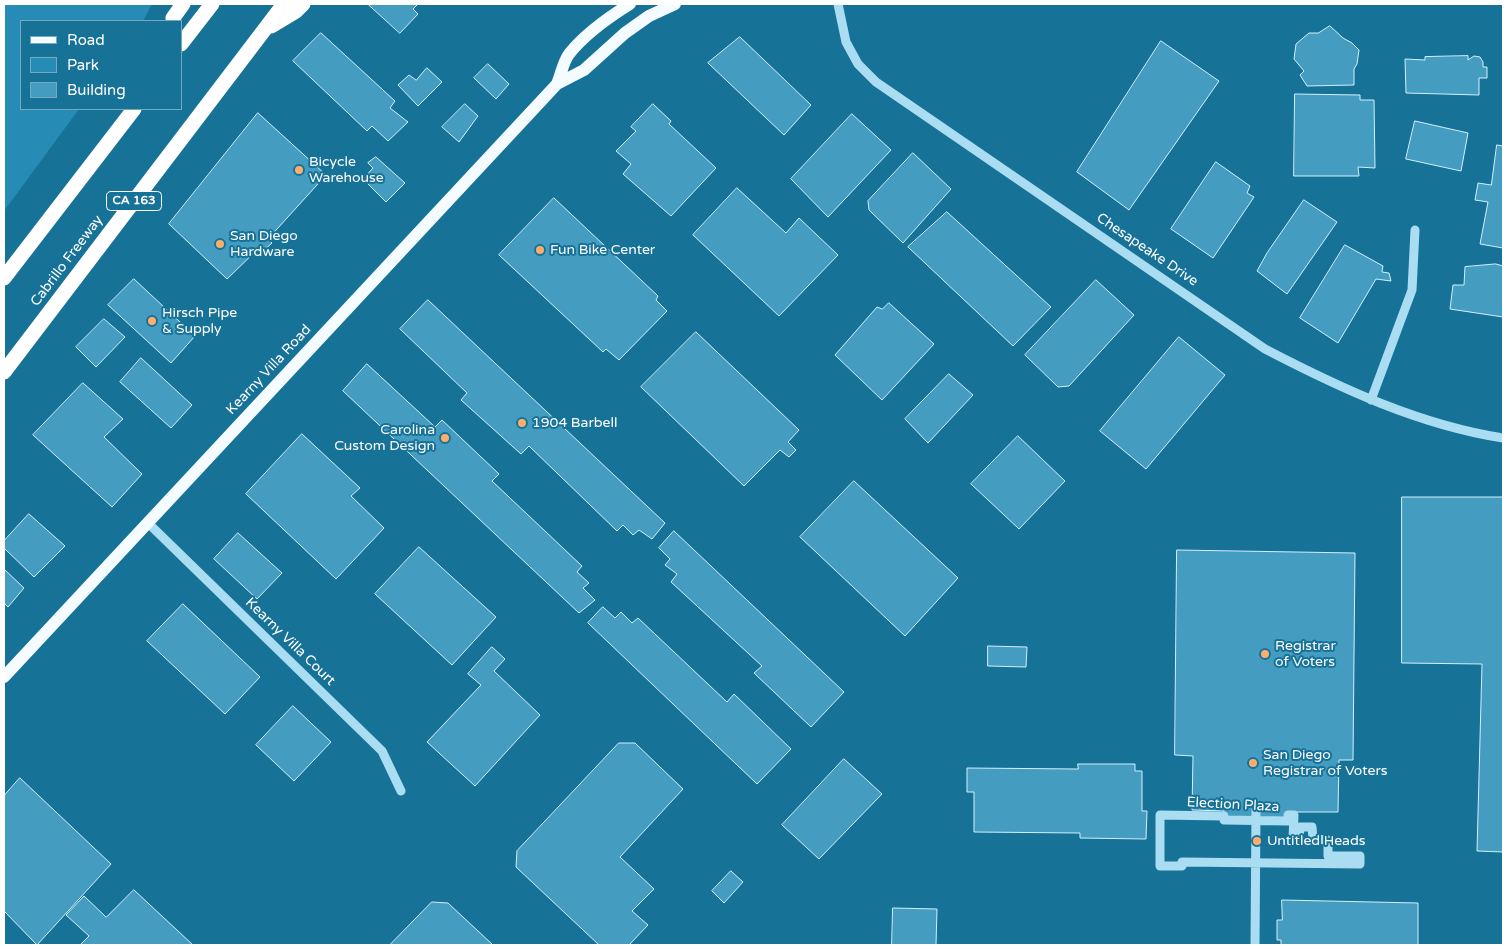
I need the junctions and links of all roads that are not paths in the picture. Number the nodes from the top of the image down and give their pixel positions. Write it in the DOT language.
graph roads {
  1 [pos="184,4"];
  2 [pos="212,4"];
  3 [pos="284,4"];
  4 [pos="303,4"];
  5 [pos="630,4"];
  6 [pos="675,4"];
  7 [pos="838,4"];
  8 [pos="174,14"];
  9 [pos="265,30"];
  10 [pos="182,43"];
  11 [pos="557,84"];
  12 [pos="133,110"];
  13 [pos="1416,230"];
  14 [pos="4,278"];
  15 [pos="4,372"];
  16 [pos="1371,400"];
  17 [pos="1503,438"];
  18 [pos="147,522"];
  19 [pos="4,677"];
  20 [pos="402,791"];
  21 [pos="1256,810"];
  22 [pos="1256,820"];
  23 [pos="1256,863"];
  24 [pos="1255,945"];
  1 -- 8 [label="highway"];
  2 -- 10 [label="highway"];
  3 -- 9 [label="highway, Cabrillo Freeway / CA 163"];
  4 -- 9 [label="highway"];
  5 -- 11 [label="main road, Kearny Villa Road"];
  6 -- 11 [label="main road, Kearny Villa Road"];
  7 -- 16 [label="street, Chesapeake Drive"];
  9 -- 15 [label="highway, Cabrillo Freeway / CA 163"];
  11 -- 18 [label="main road, Kearny Villa Road"];
  12 -- 14 [label="highway"];
  13 -- 16 [label="street"];
  16 -- 17 [label="street, Chesapeake Drive"];
  18 -- 19 [label="main road, Kearny Villa Road"];
  18 -- 20 [label="street, Kearny Villa Court"];
  21 -- 22 [label="street"];
  22 -- 23 [label="street"];
  22 -- 23 [label="street, Election Plaza"];
  22 -- 23 [label="street, Election Plaza"];
  23 -- 24 [label="street"];
}
